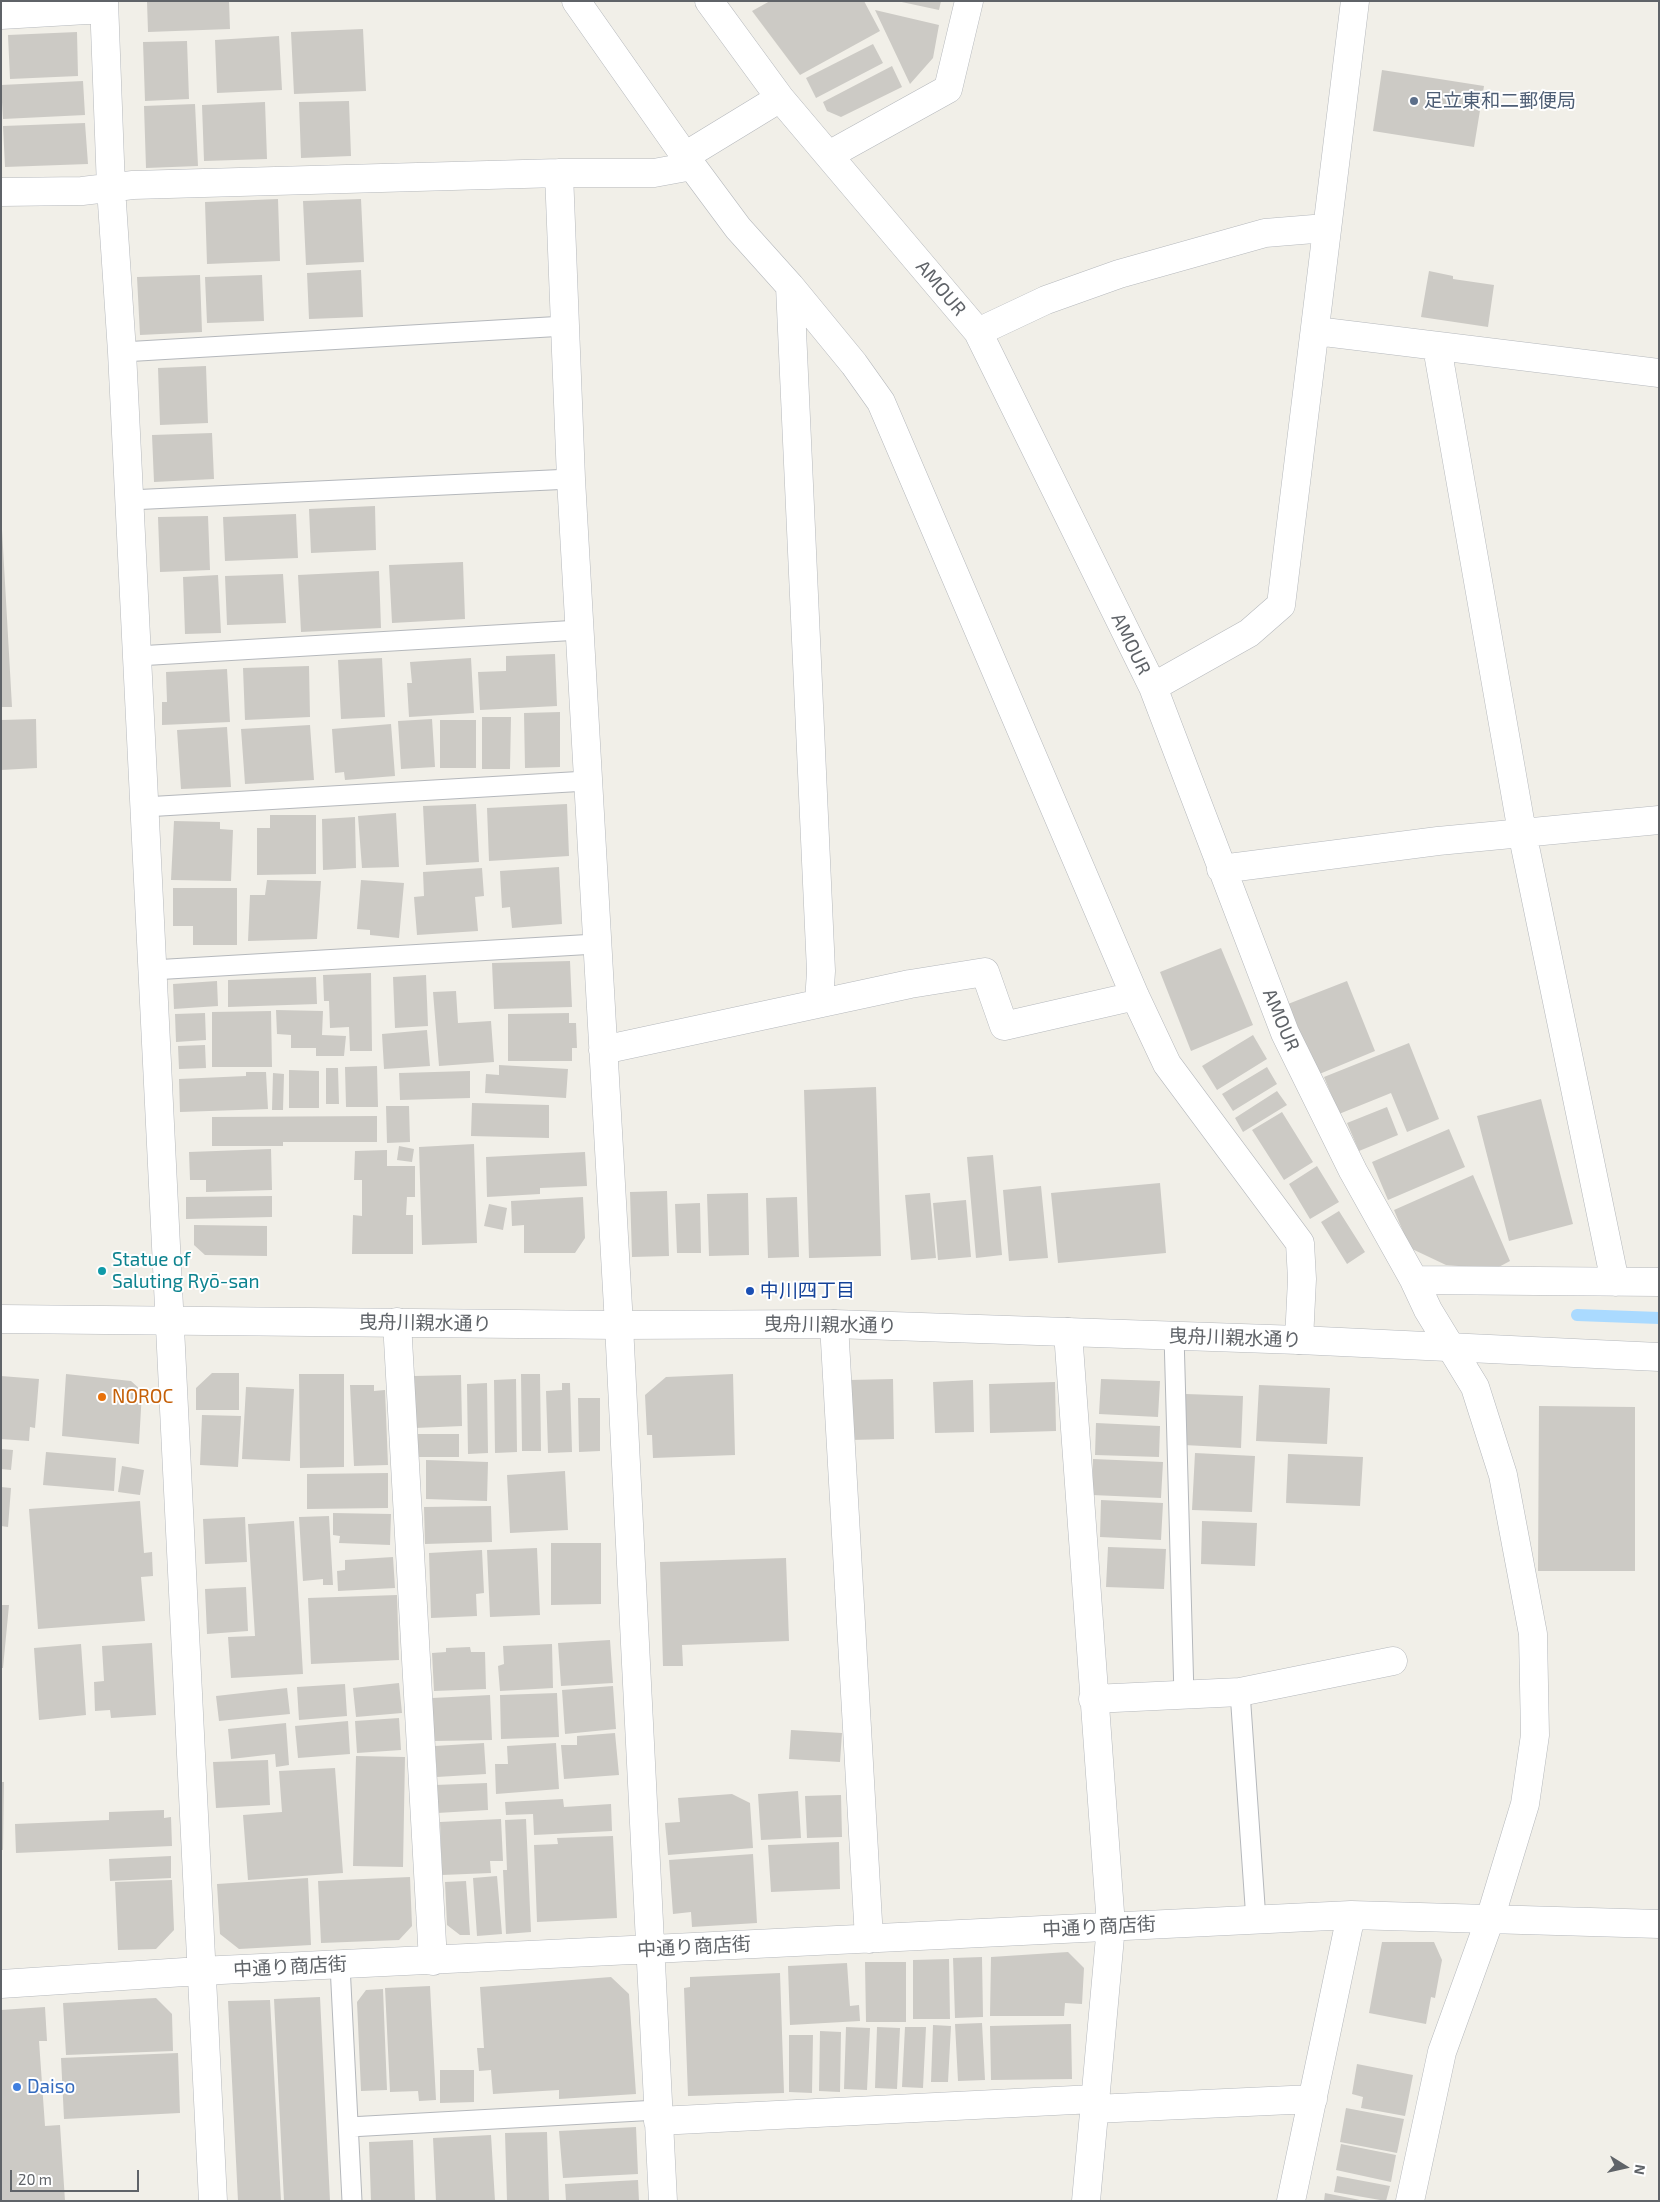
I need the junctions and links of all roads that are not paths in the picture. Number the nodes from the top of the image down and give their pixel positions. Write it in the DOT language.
graph roads {
  1 [pos="576,1"];
  2 [pos="709,1"];
  3 [pos="969,1"];
  4 [pos="1355,1"];
  5 [pos="104,5"];
  6 [pos="1,15"];
  7 [pos="780,98"];
  8 [pos="829,155"];
  9 [pos="688,161"];
  10 [pos="559,173"];
  11 [pos="111,188"];
  12 [pos="1,192"];
  13 [pos="1326,228"];
  14 [pos="790,286"];
  15 [pos="565,326"];
  16 [pos="1316,331"];
  17 [pos="978,332"];
  18 [pos="1437,347"];
  19 [pos="122,352"];
  20 [pos="1659,373"];
  21 [pos="571,480"];
  22 [pos="129,500"];
  23 [pos="580,630"];
  24 [pos="137,656"];
  25 [pos="1152,687"];
  26 [pos="588,781"];
  27 [pos="144,807"];
  28 [pos="1659,820"];
  29 [pos="1522,832"];
  30 [pos="1221,869"];
  31 [pos="596,944"];
  32 [pos="152,970"];
  33 [pos="1135,996"];
  34 [pos="819,1003"];
  35 [pos="602,1050"];
  36 [pos="1414,1280"];
  37 [pos="1615,1282"];
  38 [pos="1659,1282"];
  39 [pos="1,1319"];
  40 [pos="168,1321"];
  41 [pos="397,1322"];
  42 [pos="834,1324"];
  43 [pos="619,1325"];
  44 [pos="1068,1332"];
  45 [pos="1174,1335"];
  46 [pos="1299,1340"];
  47 [pos="1450,1348"];
  48 [pos="1659,1357"];
  49 [pos="1393,1661"];
  50 [pos="1240,1692"];
  51 [pos="1184,1696"];
  52 [pos="1093,1699"];
  53 [pos="1351,1915"];
  54 [pos="1490,1918"];
  55 [pos="1256,1920"];
  56 [pos="1659,1924"];
  57 [pos="1111,1926"];
  58 [pos="869,1939"];
  59 [pos="649,1950"];
  60 [pos="433,1961"];
  61 [pos="340,1965"];
  62 [pos="200,1971"];
  63 [pos="1,1984"];
  64 [pos="1313,2099"];
  65 [pos="1094,2104"];
  66 [pos="658,2115"];
  67 [pos="349,2127"];
  68 [pos="213,2201"];
  69 [pos="352,2201"];
  70 [pos="662,2201"];
  71 [pos="1086,2201"];
  72 [pos="1292,2201"];
  73 [pos="1410,2201"];
  1 -- 9 [label="street"];
  2 -- 7 [label="street, AMOUR"];
  3 -- 8 [label="street"];
  4 -- 13 [label="street"];
  5 -- 6 [label="street"];
  5 -- 11 [label="street"];
  7 -- 8 [label="street, AMOUR"];
  7 -- 9 [label="street"];
  8 -- 17 [label="street, AMOUR"];
  9 -- 10 [label="street"];
  9 -- 14 [label="street"];
  10 -- 11 [label="street"];
  10 -- 15 [label="street"];
  11 -- 12 [label="street"];
  11 -- 19 [label="street"];
  13 -- 16 [label="street"];
  13 -- 17 [label="street"];
  14 -- 33 [label="street"];
  14 -- 34 [label="street"];
  15 -- 19 [label="lane"];
  15 -- 21 [label="street"];
  16 -- 18 [label="street"];
  16 -- 25 [label="street"];
  17 -- 25 [label="street, AMOUR"];
  18 -- 20 [label="street"];
  18 -- 29 [label="street"];
  19 -- 22 [label="street"];
  21 -- 22 [label="lane"];
  21 -- 23 [label="street"];
  22 -- 24 [label="street"];
  23 -- 24 [label="lane"];
  23 -- 26 [label="street"];
  24 -- 27 [label="street"];
  25 -- 30 [label="street, AMOUR"];
  26 -- 27 [label="lane"];
  26 -- 31 [label="street"];
  27 -- 32 [label="street"];
  28 -- 29 [label="street"];
  29 -- 30 [label="street"];
  29 -- 37 [label="street"];
  30 -- 36 [label="street, AMOUR"];
  31 -- 32 [label="lane"];
  31 -- 35 [label="street"];
  32 -- 40 [label="street"];
  33 -- 34 [label="street"];
  33 -- 46 [label="street"];
  34 -- 35 [label="street"];
  35 -- 43 [label="street"];
  36 -- 37 [label="street"];
  36 -- 47 [label="street, AMOUR"];
  37 -- 38 [label="street"];
  39 -- 40 [label="street, 曳舟川親水通り"];
  40 -- 41 [label="street, 曳舟川親水通り"];
  40 -- 62 [label="street"];
  41 -- 43 [label="street, 曳舟川親水通り"];
  41 -- 60 [label="street"];
  42 -- 43 [label="street, 曳舟川親水通り"];
  42 -- 44 [label="street, 曳舟川親水通り"];
  42 -- 58 [label="street"];
  43 -- 59 [label="street"];
  44 -- 45 [label="street, 曳舟川親水通り"];
  44 -- 52 [label="street"];
  45 -- 46 [label="street, 曳舟川親水通り"];
  45 -- 51 [label="lane"];
  46 -- 47 [label="street, 曳舟川親水通り"];
  47 -- 48 [label="street, 曳舟川親水通り"];
  47 -- 54 [label="street, AMOUR"];
  49 -- 50 [label="street"];
  50 -- 51 [label="street"];
  50 -- 55 [label="lane"];
  51 -- 52 [label="street"];
  52 -- 57 [label="street"];
  53 -- 54 [label="street, 中通り商店街"];
  53 -- 55 [label="street, 中通り商店街"];
  53 -- 64 [label="street"];
  54 -- 56 [label="street, 中通り商店街"];
  54 -- 73 [label="street, AMOUR"];
  55 -- 57 [label="street, 中通り商店街"];
  57 -- 58 [label="street, 中通り商店街"];
  57 -- 65 [label="street"];
  58 -- 59 [label="street, 中通り商店街"];
  59 -- 60 [label="street, 中通り商店街"];
  59 -- 66 [label="street"];
  60 -- 61 [label="street, 中通り商店街"];
  61 -- 62 [label="street, 中通り商店街"];
  61 -- 67 [label="lane"];
  62 -- 63 [label="street, 中通り商店街"];
  62 -- 68 [label="street"];
  64 -- 65 [label="street"];
  64 -- 72 [label="street"];
  65 -- 66 [label="street"];
  65 -- 71 [label="street"];
  66 -- 67 [label="lane"];
  66 -- 70 [label="street"];
  67 -- 69 [label="lane"];
}
